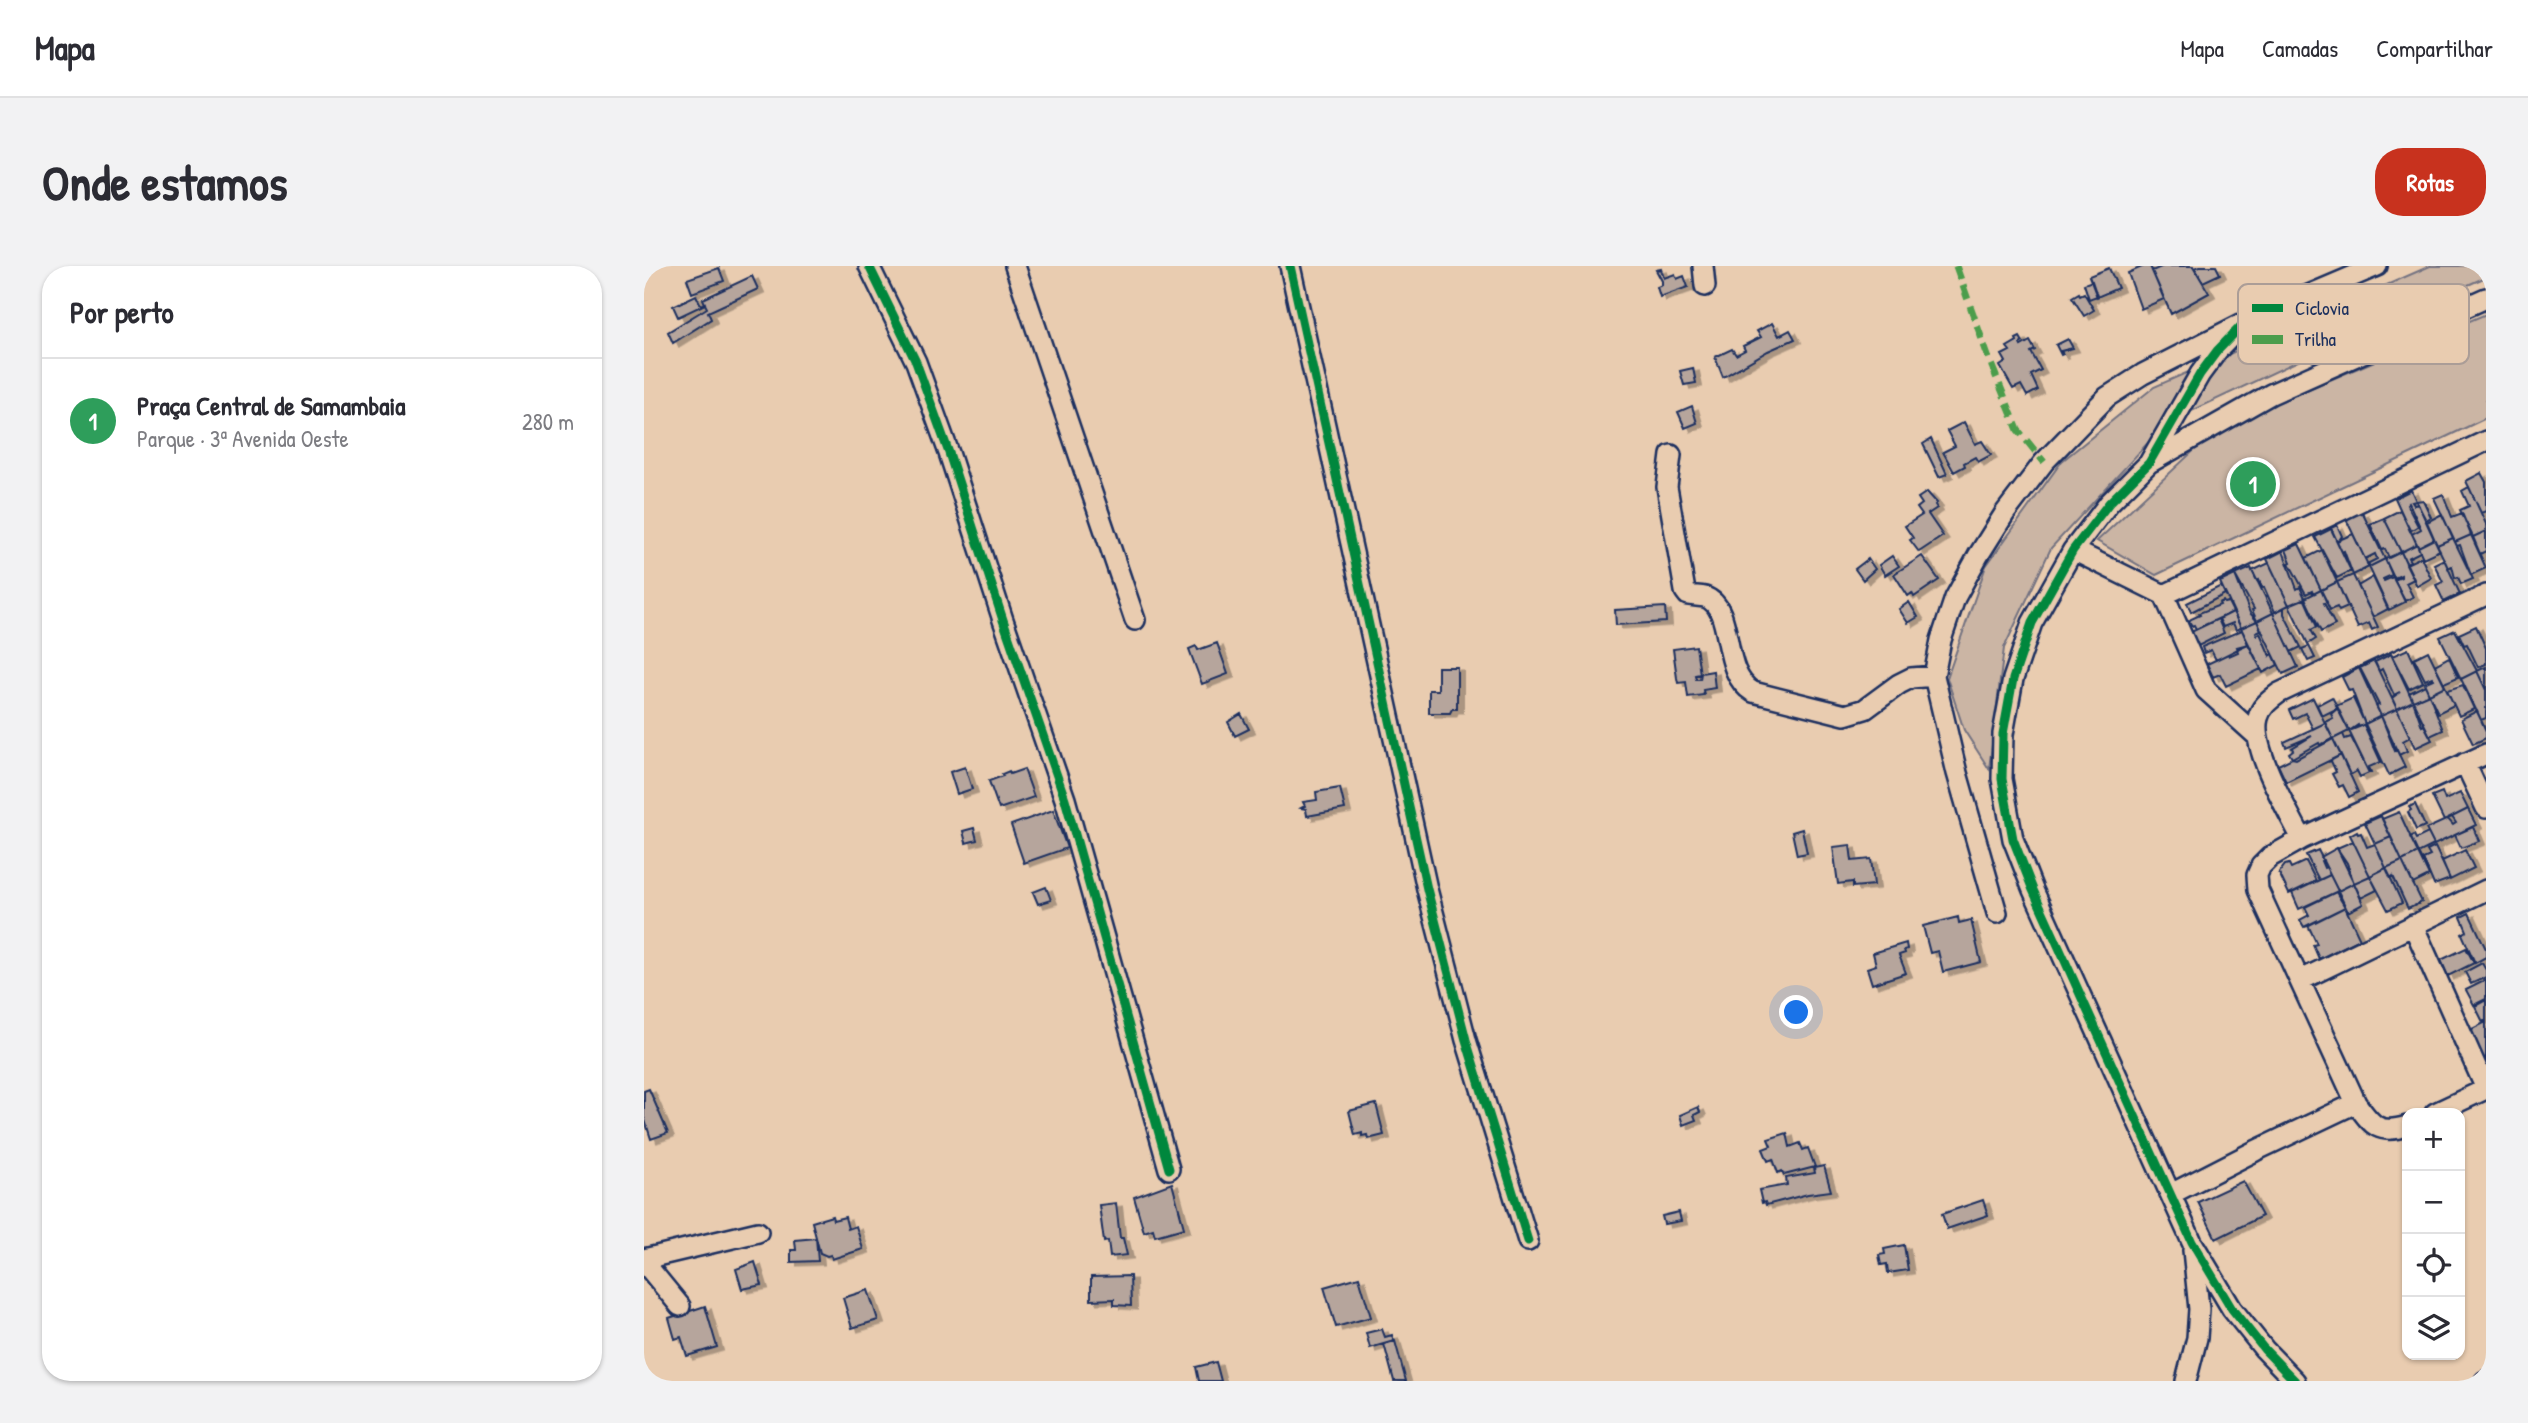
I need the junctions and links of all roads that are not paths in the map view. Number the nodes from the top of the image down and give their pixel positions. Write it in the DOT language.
graph roads {
  1 [pos="869,266"];
  2 [pos="1015,266"];
  3 [pos="1290,266"];
  4 [pos="1703,266"];
  5 [pos="2377,266"];
  6 [pos="2335,284"];
  7 [pos="1705,286"];
  8 [pos="2486,298"];
  9 [pos="2469,306"];
  10 [pos="2238,326"];
  11 [pos="2238,329"];
  12 [pos="2338,364"];
  13 [pos="2486,441"];
  14 [pos="1671,455"];
  15 [pos="2148,463"];
  16 [pos="2073,550"];
  17 [pos="2164,594"];
  18 [pos="2486,595"];
  19 [pos="1135,620"];
  20 [pos="1934,676"];
  21 [pos="2257,736"];
  22 [pos="2486,754"];
  23 [pos="2465,763"];
  24 [pos="2486,808"];
  25 [pos="2302,839"];
  26 [pos="2486,890"];
  27 [pos="1997,913"];
  28 [pos="2413,925"];
  29 [pos="2301,981"];
  30 [pos="2486,1089"];
  31 [pos="2356,1103"];
  32 [pos="2446,1108"];
  33 [pos="2402,1127"];
  34 [pos="1169,1168"];
  35 [pos="2171,1194"];
  36 [pos="758,1233"];
  37 [pos="1528,1241"];
  38 [pos="2192,1242"];
  39 [pos="644,1261"];
  40 [pos="680,1306"];
  41 [pos="2186,1381"];
  42 [pos="2295,1381"];
  1 -- 34 [label="street"];
  2 -- 19 [label="street"];
  3 -- 37 [label="street"];
  4 -- 7 [label="street"];
  5 -- 6 [label="street"];
  8 -- 9 [label="street"];
  10 -- 20 [label="street"];
  11 -- 15 [label="street"];
  12 -- 15 [label="street"];
  13 -- 17 [label="street"];
  14 -- 20 [label="street"];
  15 -- 16 [label="street"];
  16 -- 17 [label="street"];
  16 -- 35 [label="street"];
  17 -- 21 [label="street"];
  18 -- 21 [label="street"];
  20 -- 27 [label="street"];
  21 -- 25 [label="street"];
  22 -- 23 [label="street"];
  23 -- 24 [label="street"];
  23 -- 25 [label="street"];
  25 -- 29 [label="street"];
  26 -- 28 [label="street"];
  28 -- 29 [label="street"];
  28 -- 30 [label="street"];
  29 -- 31 [label="street"];
  30 -- 32 [label="street"];
  31 -- 33 [label="street"];
  31 -- 35 [label="street"];
  35 -- 38 [label="street"];
  36 -- 39 [label="street"];
  38 -- 41 [label="street"];
  38 -- 42 [label="street"];
  39 -- 40 [label="street"];
}
